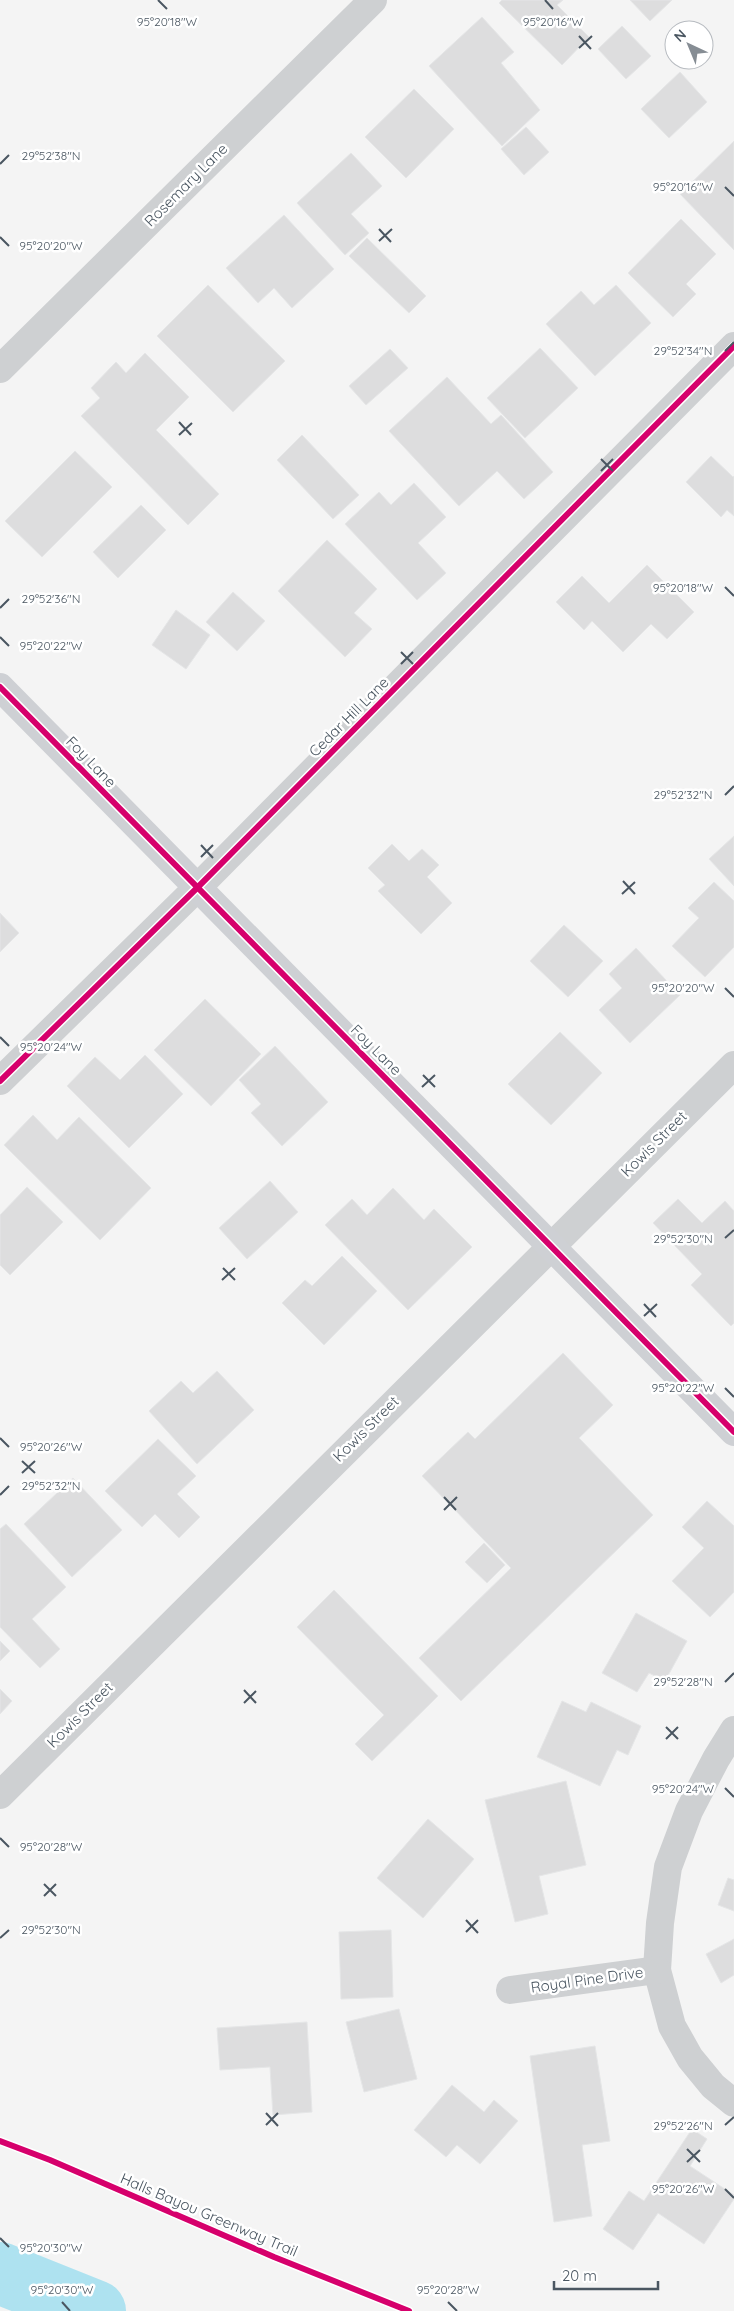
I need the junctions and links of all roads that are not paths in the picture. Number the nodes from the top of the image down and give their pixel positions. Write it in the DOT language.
graph roads {
  1 [pos="373,0"];
  2 [pos="734,346"];
  3 [pos="0,369"];
  4 [pos="0,687"];
  5 [pos="197,888"];
  6 [pos="734,1064"];
  7 [pos="0,1081"];
  8 [pos="552,1244"];
  9 [pos="734,1432"];
  10 [pos="734,1730"];
  11 [pos="0,1795"];
  12 [pos="657,1970"];
  13 [pos="510,1990"];
  14 [pos="734,2103"];
  1 -- 3 [label="street, Rosemary Lane"];
  2 -- 5 [label="street, Cedar Hill Lane"];
  4 -- 5 [label="street, Foy Lane"];
  5 -- 7 [label="street, Cedar Hill Lane"];
  5 -- 8 [label="street, Foy Lane"];
  6 -- 8 [label="street, Kowis Street"];
  8 -- 9 [label="street, Foy Lane"];
  8 -- 11 [label="street, Kowis Street"];
  10 -- 12 [label="street"];
  12 -- 13 [label="street, Royal Pine Drive"];
  12 -- 14 [label="street, Royal Pine Drive"];
}
